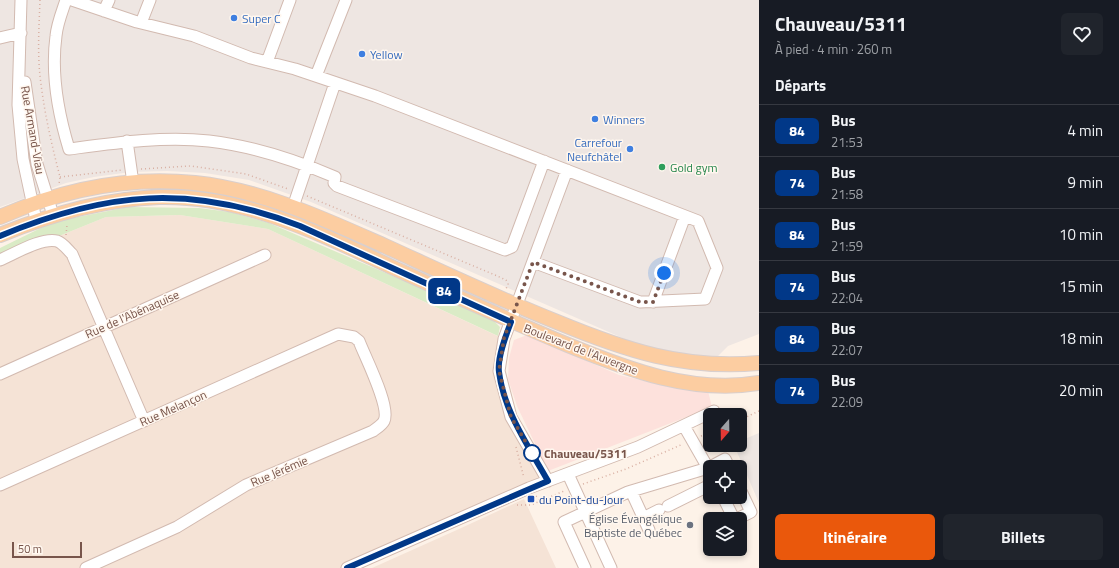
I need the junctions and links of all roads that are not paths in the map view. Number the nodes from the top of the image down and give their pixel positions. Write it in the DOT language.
graph roads {
  1 [pos="21,0"];
  2 [pos="66,0"];
  3 [pos="72,0"];
  4 [pos="109,0"];
  5 [pos="150,0"];
  6 [pos="290,0"];
  7 [pos="346,0"];
  8 [pos="104,11"];
  9 [pos="141,23"];
  10 [pos="21,33"];
  11 [pos="0,38"];
  12 [pos="21,44"];
  13 [pos="267,62"];
  14 [pos="316,76"];
  15 [pos="335,83"];
  16 [pos="127,142"];
  17 [pos="544,161"];
  18 [pos="307,165"];
  19 [pos="567,170"];
  20 [pos="132,176"];
  21 [pos="47,199"];
  22 [pos="32,203"];
  23 [pos="293,207"];
  24 [pos="52,215"];
  25 [pos="685,216"];
  26 [pos="0,217"];
  27 [pos="36,220"];
  28 [pos="0,236"];
  29 [pos="265,255"];
  30 [pos="0,260"];
  31 [pos="533,262"];
  32 [pos="653,302"];
  33 [pos="517,306"];
  34 [pos="511,322"];
  35 [pos="102,327"];
  36 [pos="346,334"];
  37 [pos="759,363"];
  38 [pos="0,374"];
  39 [pos="759,383"];
  40 [pos="703,416"];
  41 [pos="144,421"];
  42 [pos="684,426"];
  43 [pos="704,460"];
  44 [pos="703,471"];
  45 [pos="568,474"];
  46 [pos="548,481"];
  47 [pos="0,485"];
  48 [pos="703,488"];
  49 [pos="631,491"];
  50 [pos="747,504"];
  51 [pos="585,513"];
  52 [pos="747,514"];
  53 [pos="643,518"];
  54 [pos="649,530"];
  55 [pos="86,568"];
  56 [pos="347,568"];
  57 [pos="585,568"];
  58 [pos="611,568"];
  1 -- 10 [label="street, Rue Armand-Viau"];
  2 -- 16 [label="street"];
  3 -- 8 [label="street"];
  4 -- 8 [label="street"];
  5 -- 9 [label="street"];
  6 -- 13 [label="street"];
  7 -- 14 [label="street"];
  8 -- 9 [label="street"];
  9 -- 13 [label="street"];
  10 -- 11 [label="street"];
  10 -- 12 [label="street, Rue Armand-Viau"];
  12 -- 21 [label="street, Rue Armand-Viau"];
  12 -- 22 [label="street, Rue Armand-Viau"];
  13 -- 14 [label="street"];
  14 -- 15 [label="street"];
  15 -- 17 [label="street"];
  15 -- 18 [label="street"];
  16 -- 18 [label="street"];
  16 -- 20 [label="street"];
  17 -- 18 [label="street"];
  17 -- 19 [label="street"];
  18 -- 23 [label="street"];
  19 -- 25 [label="street"];
  19 -- 31 [label="street"];
  20 -- 21 [label="main road, Boulevard de l'Auvergne"];
  20 -- 23 [label="main road, Boulevard de l'Auvergne"];
  21 -- 22 [label="main road, Boulevard de l'Auvergne"];
  21 -- 24 [label="street, Rue Armand-Viau"];
  22 -- 26 [label="main road, Boulevard de l'Auvergne"];
  22 -- 27 [label="street, Rue Armand-Viau"];
  23 -- 33 [label="main road, Boulevard de l'Auvergne"];
  24 -- 27 [label="main road, Boulevard de l'Auvergne"];
  24 -- 34 [label="main road, Boulevard de l'Auvergne"];
  25 -- 32 [label="street"];
  25 -- 32 [label="street"];
  27 -- 28 [label="main road, Boulevard de l'Auvergne"];
  29 -- 35 [label="street, Rue de l'Abénaquise"];
  30 -- 35 [label="street"];
  31 -- 32 [label="street"];
  31 -- 33 [label="street"];
  33 -- 34 [label="street"];
  33 -- 37 [label="main road, Boulevard de l'Auvergne"];
  34 -- 39 [label="main road, Boulevard de l'Auvergne"];
  34 -- 46 [label="street"];
  35 -- 38 [label="street, Rue de l'Abénaquise"];
  35 -- 41 [label="street"];
  36 -- 41 [label="street, Rue Melançon"];
  36 -- 55 [label="street, Rue Jérémie"];
  40 -- 42 [label="street"];
  41 -- 47 [label="street, Rue Melançon"];
  42 -- 43 [label="street"];
  42 -- 45 [label="street"];
  44 -- 49 [label="street"];
  45 -- 46 [label="street"];
  45 -- 51 [label="street"];
  46 -- 56 [label="street"];
  48 -- 53 [label="street"];
  49 -- 51 [label="street"];
  49 -- 53 [label="street"];
  50 -- 52 [label="street"];
  51 -- 57 [label="street"];
  51 -- 58 [label="street"];
  53 -- 54 [label="street"];
}
